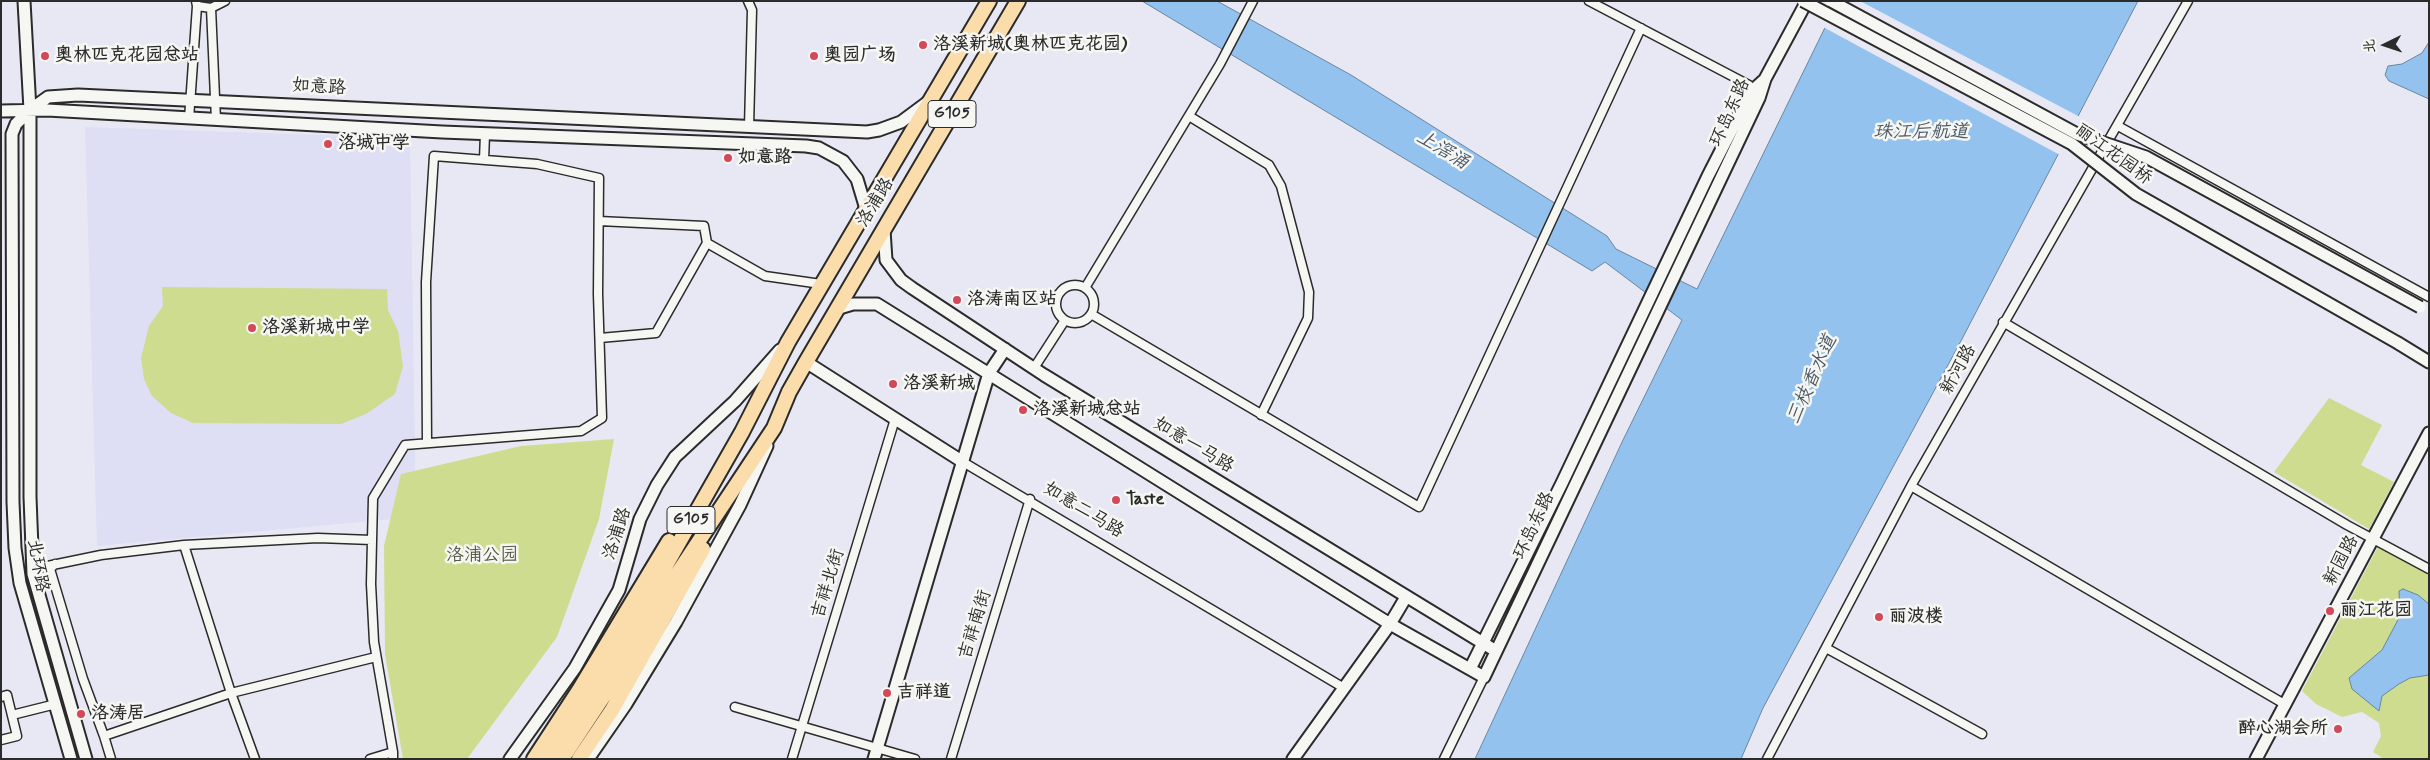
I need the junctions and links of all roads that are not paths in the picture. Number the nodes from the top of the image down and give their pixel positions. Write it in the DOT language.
graph roads {
  1 [pos="24,1"];
  2 [pos="225,1"];
  3 [pos="748,1"];
  4 [pos="989,1"];
  5 [pos="1018,1"];
  6 [pos="1253,1"];
  7 [pos="1589,1"];
  8 [pos="1805,1"];
  9 [pos="1831,1"];
  10 [pos="2188,1"];
  11 [pos="196,3"];
  12 [pos="211,8"];
  13 [pos="1641,28"];
  14 [pos="1749,85"];
  15 [pos="931,99"];
  16 [pos="190,100"];
  17 [pos="215,101"];
  18 [pos="30,110"];
  19 [pos="1,111"];
  20 [pos="1189,116"];
  21 [pos="189,119"];
  22 [pos="216,120"];
  23 [pos="2118,126"];
  24 [pos="749,127"];
  25 [pos="484,134"];
  26 [pos="484,160"];
  27 [pos="866,209"];
  28 [pos="599,221"];
  29 [pos="884,226"];
  30 [pos="707,243"];
  31 [pos="821,284"];
  32 [pos="1085,288"];
  33 [pos="2429,297"];
  34 [pos="1653,306"];
  35 [pos="2424,309"];
  36 [pos="836,310"];
  37 [pos="1091,314"];
  38 [pos="1065,320"];
  39 [pos="2003,322"];
  40 [pos="600,338"];
  41 [pos="788,342"];
  42 [pos="1004,349"];
  43 [pos="806,362"];
  44 [pos="2429,362"];
  45 [pos="1034,368"];
  46 [pos="989,373"];
  47 [pos="1261,415"];
  48 [pos="894,419"];
  49 [pos="774,428"];
  50 [pos="2429,433"];
  51 [pos="427,443"];
  52 [pos="963,462"];
  53 [pos="1911,486"];
  54 [pos="1030,499"];
  55 [pos="2374,539"];
  56 [pos="372,540"];
  57 [pos="184,545"];
  58 [pos="55,564"];
  59 [pos="33,569"];
  60 [pos="2429,569"];
  61 [pos="1406,596"];
  62 [pos="1390,624"];
  63 [pos="1482,643"];
  64 [pos="1826,648"];
  65 [pos="1496,651"];
  66 [pos="376,657"];
  67 [pos="1470,669"];
  68 [pos="1484,677"];
  69 [pos="1344,688"];
  70 [pos="232,693"];
  71 [pos="1,697"];
  72 [pos="595,700"];
  73 [pos="56,704"];
  74 [pos="2286,705"];
  75 [pos="735,707"];
  76 [pos="12,715"];
  77 [pos="802,727"];
  78 [pos="1982,734"];
  79 [pos="104,736"];
  80 [pos="1,740"];
  81 [pos="876,753"];
  82 [pos="393,756"];
  83 [pos="71,759"];
  84 [pos="86,759"];
  85 [pos="110,759"];
  86 [pos="255,759"];
  87 [pos="370,759"];
  88 [pos="510,759"];
  89 [pos="534,759"];
  90 [pos="549,759"];
  91 [pos="562,759"];
  92 [pos="579,759"];
  93 [pos="588,759"];
  94 [pos="792,759"];
  95 [pos="915,759"];
  96 [pos="951,759"];
  97 [pos="1293,759"];
  98 [pos="1444,759"];
  99 [pos="1767,759"];
  100 [pos="2256,759"];
  1 -- 18 [label="main road, 北环路"];
  2 -- 12 [label="street"];
  3 -- 24 [label="street"];
  4 -- 15 [label="highway, 洛浦路 / G105"];
  5 -- 29 [label="highway, 洛浦路 / G105"];
  6 -- 20 [label="street"];
  7 -- 13 [label="street"];
  8 -- 34 [label="main road, 环岛东路"];
  8 -- 44 [label="main road, 丽江花园桥, bridge"];
  9 -- 35 [label="main road, 丽江花园桥, bridge"];
  10 -- 23 [label="street, 新河路"];
  11 -- 12 [label="street"];
  11 -- 16 [label="street"];
  12 -- 17 [label="street"];
  13 -- 14 [label="street"];
  13 -- 47 [label="street"];
  15 -- 24 [label="main road, 如意路"];
  15 -- 27 [label="highway, 洛浦路 / G105"];
  16 -- 17 [label="main road, 如意路"];
  16 -- 18 [label="main road, 如意路"];
  16 -- 21 [label="street"];
  17 -- 22 [label="street"];
  17 -- 24 [label="main road, 如意路"];
  18 -- 19 [label="main road, 如意路"];
  18 -- 21 [label="main road, 如意路"];
  18 -- 59 [label="main road, 北环路"];
  18 -- 73 [label="main road, 北环路"];
  20 -- 32 [label="street"];
  20 -- 47 [label="street"];
  21 -- 22 [label="main road, 如意路"];
  22 -- 25 [label="main road, 如意路"];
  23 -- 33 [label="street"];
  23 -- 39 [label="street, 新河路"];
  25 -- 26 [label="street"];
  25 -- 27 [label="main road, 如意路"];
  26 -- 28 [label="street"];
  26 -- 51 [label="street"];
  27 -- 31 [label="highway, 洛浦路 / G105"];
  28 -- 30 [label="street"];
  28 -- 40 [label="street"];
  29 -- 36 [label="highway, 洛浦路 / G105"];
  29 -- 42 [label="main road, 如意一马路"];
  30 -- 31 [label="street"];
  30 -- 40 [label="street"];
  31 -- 41 [label="highway, 洛浦路 / G105"];
  32 -- 37 [label="street"];
  32 -- 38 [label="street"];
  34 -- 63 [label="main road, 环岛东路"];
  34 -- 65 [label="main road, 环岛东路"];
  36 -- 43 [label="highway, 洛浦路 / G105"];
  36 -- 46 [label="main road"];
  37 -- 38 [label="street"];
  37 -- 47 [label="street"];
  38 -- 45 [label="street"];
  39 -- 53 [label="street, 新河路"];
  39 -- 55 [label="street"];
  40 -- 51 [label="street"];
  41 -- 72 [label="highway"];
  41 -- 88 [label="main road, 洛浦路"];
  42 -- 45 [label="main road, 如意一马路"];
  42 -- 46 [label="main road"];
  43 -- 48 [label="main road, 如意二马路"];
  43 -- 49 [label="highway, 洛浦路 / G105"];
  45 -- 61 [label="main road, 如意一马路"];
  46 -- 52 [label="main road"];
  46 -- 62 [label="main road"];
  48 -- 52 [label="main road, 如意二马路"];
  48 -- 77 [label="street, 吉祥北街"];
  49 -- 72 [label="highway"];
  49 -- 93 [label="main road, 洛浦路"];
  50 -- 55 [label="main road, 新园路"];
  51 -- 56 [label="street"];
  52 -- 54 [label="street, 如意二马路"];
  52 -- 81 [label="main road"];
  53 -- 64 [label="street, 新河路"];
  53 -- 74 [label="street"];
  54 -- 69 [label="street, 如意二马路"];
  54 -- 96 [label="street, 吉祥南街"];
  55 -- 60 [label="street"];
  55 -- 74 [label="main road, 新园路"];
  56 -- 57 [label="street"];
  56 -- 66 [label="street"];
  57 -- 58 [label="street"];
  57 -- 70 [label="street"];
  58 -- 59 [label="street"];
  58 -- 79 [label="street"];
  59 -- 84 [label="main road, 北环路"];
  61 -- 62 [label="main road"];
  61 -- 63 [label="main road, 如意一马路"];
  62 -- 67 [label="main road"];
  62 -- 69 [label="main road"];
  63 -- 65 [label="main road, 如意一马路"];
  63 -- 67 [label="main road, 环岛东路"];
  64 -- 78 [label="street"];
  64 -- 99 [label="street, 新河路"];
  65 -- 68 [label="main road, 环岛东路"];
  66 -- 70 [label="street"];
  66 -- 82 [label="street"];
  67 -- 68 [label="main road"];
  68 -- 98 [label="street, 环岛东路"];
  69 -- 97 [label="main road"];
  70 -- 79 [label="street"];
  70 -- 86 [label="street"];
  71 -- 76 [label="street"];
  72 -- 89 [label="highway"];
  72 -- 90 [label="highway"];
  72 -- 91 [label="highway"];
  72 -- 92 [label="highway"];
  73 -- 76 [label="street"];
  73 -- 83 [label="main road, 北环路"];
  74 -- 100 [label="main road, 新园路"];
  75 -- 77 [label="street"];
  76 -- 80 [label="street"];
  77 -- 81 [label="street"];
  77 -- 94 [label="street, 吉祥北街"];
  79 -- 85 [label="street"];
  81 -- 95 [label="street"];
  82 -- 87 [label="street"];
}
